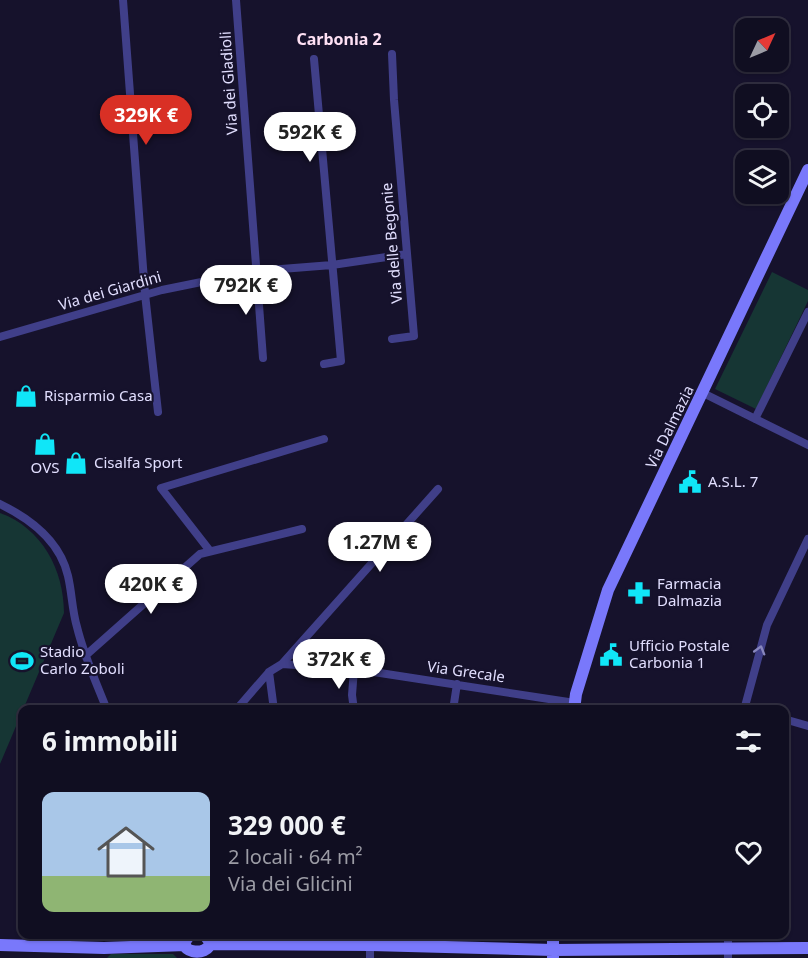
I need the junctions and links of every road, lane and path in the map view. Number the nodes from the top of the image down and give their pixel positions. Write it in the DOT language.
graph roads {
  1 [pos="123,0"];
  2 [pos="236,0"];
  3 [pos="392,54"];
  4 [pos="314,59"];
  5 [pos="808,170"];
  6 [pos="407,254"];
  7 [pos="332,265"];
  8 [pos="256,271"];
  9 [pos="145,294"];
  10 [pos="808,312"];
  11 [pos="0,337"];
  12 [pos="392,339"];
  13 [pos="263,358"];
  14 [pos="324,364"];
  15 [pos="703,393"];
  16 [pos="158,412"];
  17 [pos="755,419"];
  18 [pos="324,439"];
  19 [pos="808,444"];
  20 [pos="438,489"];
  21 [pos="0,504"];
  22 [pos="302,529"];
  23 [pos="808,539"];
  24 [pos="210,551"];
  25 [pos="85,656"];
  26 [pos="282,664"];
  27 [pos="354,669"];
  28 [pos="269,672"];
  29 [pos="457,684"];
  30 [pos="105,705"];
  31 [pos="240,705"];
  32 [pos="273,705"];
  33 [pos="353,705"];
  34 [pos="454,705"];
  35 [pos="569,705"];
  36 [pos="574,705"];
  37 [pos="745,705"];
  38 [pos="789,720"];
  39 [pos="808,726"];
  40 [pos="207,939"];
  41 [pos="370,940"];
  42 [pos="0,945"];
  43 [pos="188,948"];
  44 [pos="808,948"];
  45 [pos="553,954"];
  46 [pos="728,954"];
  47 [pos="202,957"];
  48 [pos="370,958"];
  1 -- 9 [label="street"];
  2 -- 8 [label="street, Via dei Gladioli"];
  3 -- 6 [label="street, Via delle Begonie"];
  4 -- 7 [label="street"];
  5 -- 15 [label="street, Via Dalmazia"];
  6 -- 7 [label="street, Via dei Giardini"];
  6 -- 12 [label="street, Via delle Begonie"];
  7 -- 8 [label="street, Via dei Giardini"];
  7 -- 14 [label="street"];
  8 -- 9 [label="street, Via dei Giardini"];
  8 -- 13 [label="street, Via dei Gladioli"];
  9 -- 11 [label="street, Via dei Giardini"];
  9 -- 16 [label="street"];
  10 -- 17 [label="street"];
  15 -- 17 [label="street"];
  15 -- 36 [label="street, Via Dalmazia"];
  17 -- 19 [label="street"];
  18 -- 24 [label="street"];
  20 -- 26 [label="street"];
  21 -- 25 [label="street"];
  22 -- 24 [label="street"];
  37 -- 23 [label="street, one-way"];
  24 -- 25 [label="street"];
  25 -- 30 [label="street"];
  26 -- 27 [label="street, Via Grecale"];
  26 -- 28 [label="street"];
  27 -- 29 [label="street, Via Grecale"];
  27 -- 33 [label="street"];
  28 -- 31 [label="street"];
  28 -- 32 [label="street"];
  29 -- 34 [label="street"];
  29 -- 35 [label="street, Via Grecale"];
  38 -- 39 [label="street"];
  40 -- 41 [label="street"];
  40 -- 47 [label="street"];
  41 -- 45 [label="street"];
  41 -- 48 [label="street"];
  42 -- 43 [label="street"];
  43 -- 47 [label="street"];
  44 -- 46 [label="street"];
  45 -- 46 [label="street"];
}
